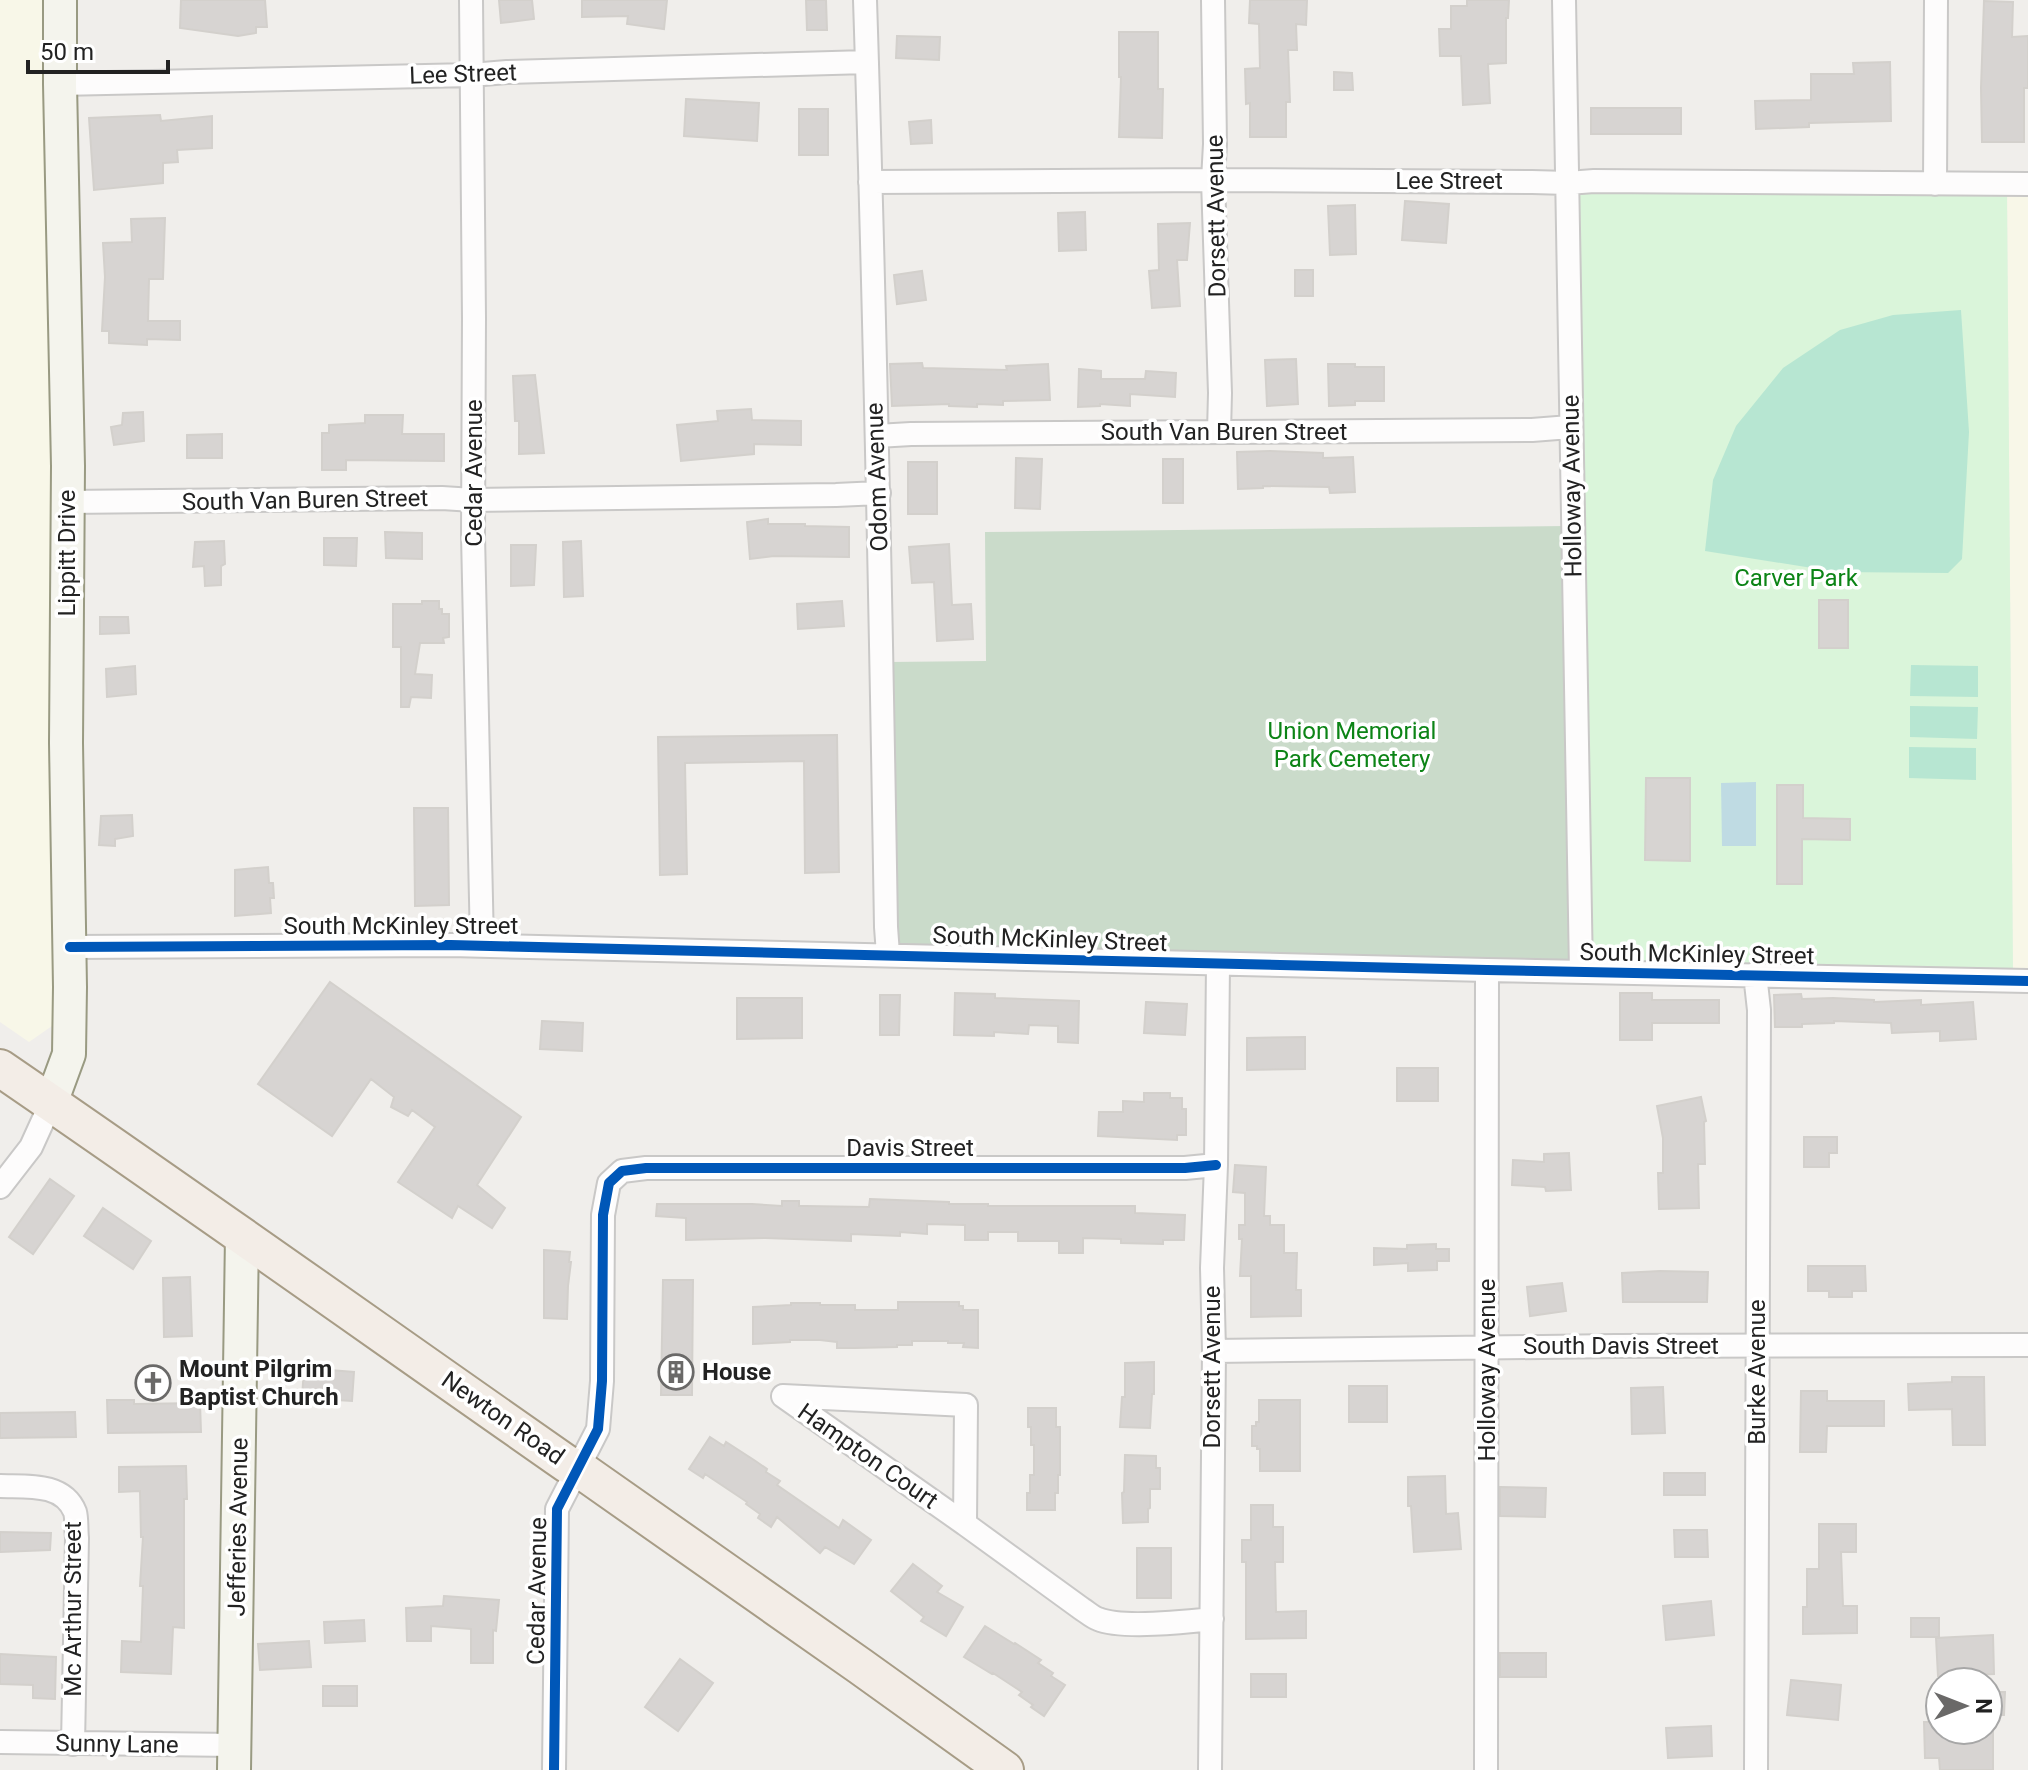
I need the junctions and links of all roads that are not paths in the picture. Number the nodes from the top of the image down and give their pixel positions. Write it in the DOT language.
graph roads {
  1 [pos="60,0"];
  2 [pos="471,0"];
  3 [pos="865,0"];
  4 [pos="1213,0"];
  5 [pos="1564,0"];
  6 [pos="1936,0"];
  7 [pos="867,62"];
  8 [pos="471,75"];
  9 [pos="60,84"];
  10 [pos="1213,180"];
  11 [pos="870,182"];
  12 [pos="1568,183"];
  13 [pos="1935,184"];
  14 [pos="2028,184"];
  15 [pos="1570,427"];
  16 [pos="1219,432"];
  17 [pos="877,436"];
  18 [pos="879,493"];
  19 [pos="473,500"];
  20 [pos="67,502"];
  21 [pos="482,945"];
  22 [pos="70,947"];
  23 [pos="888,954"];
  24 [pos="1218,964"];
  25 [pos="1487,970"];
  26 [pos="1581,972"];
  27 [pos="1755,974"];
  28 [pos="2028,981"];
  29 [pos="0,1068"];
  30 [pos="51,1103"];
  31 [pos="1216,1165"];
  32 [pos="609,1183"];
  33 [pos="0,1187"];
  34 [pos="242,1236"];
  35 [pos="2028,1345"];
  36 [pos="1758,1346"];
  37 [pos="1487,1347"];
  38 [pos="1214,1351"];
  39 [pos="578,1468"];
  40 [pos="0,1486"];
  41 [pos="965,1524"];
  42 [pos="1212,1619"];
  43 [pos="0,1742"];
  44 [pos="73,1744"];
  45 [pos="234,1758"];
  46 [pos="554,1770"];
  47 [pos="1005,1770"];
  48 [pos="1210,1770"];
  49 [pos="1486,1770"];
  50 [pos="1756,1770"];
  1 -- 9 [label="street, Lippitt Drive"];
  2 -- 8 [label="street, Cedar Avenue"];
  3 -- 7 [label="street, Odom Avenue"];
  4 -- 10 [label="street, Dorsett Avenue"];
  5 -- 12 [label="street, Holloway Avenue"];
  6 -- 13 [label="street"];
  7 -- 8 [label="street, Lee Street"];
  7 -- 11 [label="street, Odom Avenue"];
  8 -- 9 [label="street, Lee Street"];
  8 -- 19 [label="street, Cedar Avenue"];
  9 -- 20 [label="street, Lippitt Drive"];
  10 -- 11 [label="street, Lee Street"];
  10 -- 12 [label="street, Lee Street"];
  10 -- 16 [label="street, Dorsett Avenue"];
  11 -- 17 [label="street, Odom Avenue"];
  12 -- 13 [label="street, Lee Street"];
  12 -- 15 [label="street, Holloway Avenue"];
  13 -- 14 [label="street, Lee Street"];
  15 -- 16 [label="street, South Van Buren Street"];
  15 -- 26 [label="street, Holloway Avenue"];
  16 -- 17 [label="street, South Van Buren Street"];
  17 -- 18 [label="street, Odom Avenue"];
  18 -- 19 [label="street, South Van Buren Street"];
  18 -- 23 [label="street, Odom Avenue"];
  19 -- 20 [label="street, South Van Buren Street"];
  19 -- 21 [label="street, Cedar Avenue"];
  20 -- 22 [label="street, Lippitt Drive"];
  21 -- 22 [label="street, South McKinley Street"];
  21 -- 23 [label="street, South McKinley Street"];
  22 -- 30 [label="street, Lippitt Drive"];
  23 -- 24 [label="street, South McKinley Street"];
  24 -- 25 [label="street, South McKinley Street"];
  24 -- 31 [label="street, Dorsett Avenue"];
  25 -- 26 [label="street, South McKinley Street"];
  25 -- 37 [label="street, Holloway Avenue"];
  26 -- 27 [label="street, South McKinley Street"];
  27 -- 28 [label="street, South McKinley Street"];
  27 -- 36 [label="street, Burke Avenue"];
  29 -- 30 [label="main road, Newton Road"];
  30 -- 33 [label="street"];
  30 -- 34 [label="main road, Newton Road"];
  31 -- 32 [label="street, Davis Street"];
  31 -- 38 [label="street, Dorsett Avenue"];
  32 -- 39 [label="street, Cedar Avenue"];
  34 -- 39 [label="main road, Newton Road"];
  34 -- 45 [label="street, Jefferies Avenue"];
  35 -- 36 [label="street, South Davis Street"];
  36 -- 37 [label="street, South Davis Street"];
  36 -- 50 [label="street, Burke Avenue"];
  37 -- 38 [label="street, South Davis Street"];
  37 -- 49 [label="street, Holloway Avenue"];
  38 -- 42 [label="street, Dorsett Avenue"];
  39 -- 46 [label="street, Cedar Avenue"];
  39 -- 47 [label="main road, Newton Road"];
  40 -- 44 [label="street, Mc Arthur Street"];
  41 -- 41 [label="street, Hampton Court"];
  41 -- 42 [label="street, Hampton Court"];
  42 -- 48 [label="street, Dorsett Avenue"];
  43 -- 44 [label="street, Sunny Lane"];
  44 -- 45 [label="street, Sunny Lane"];
}
